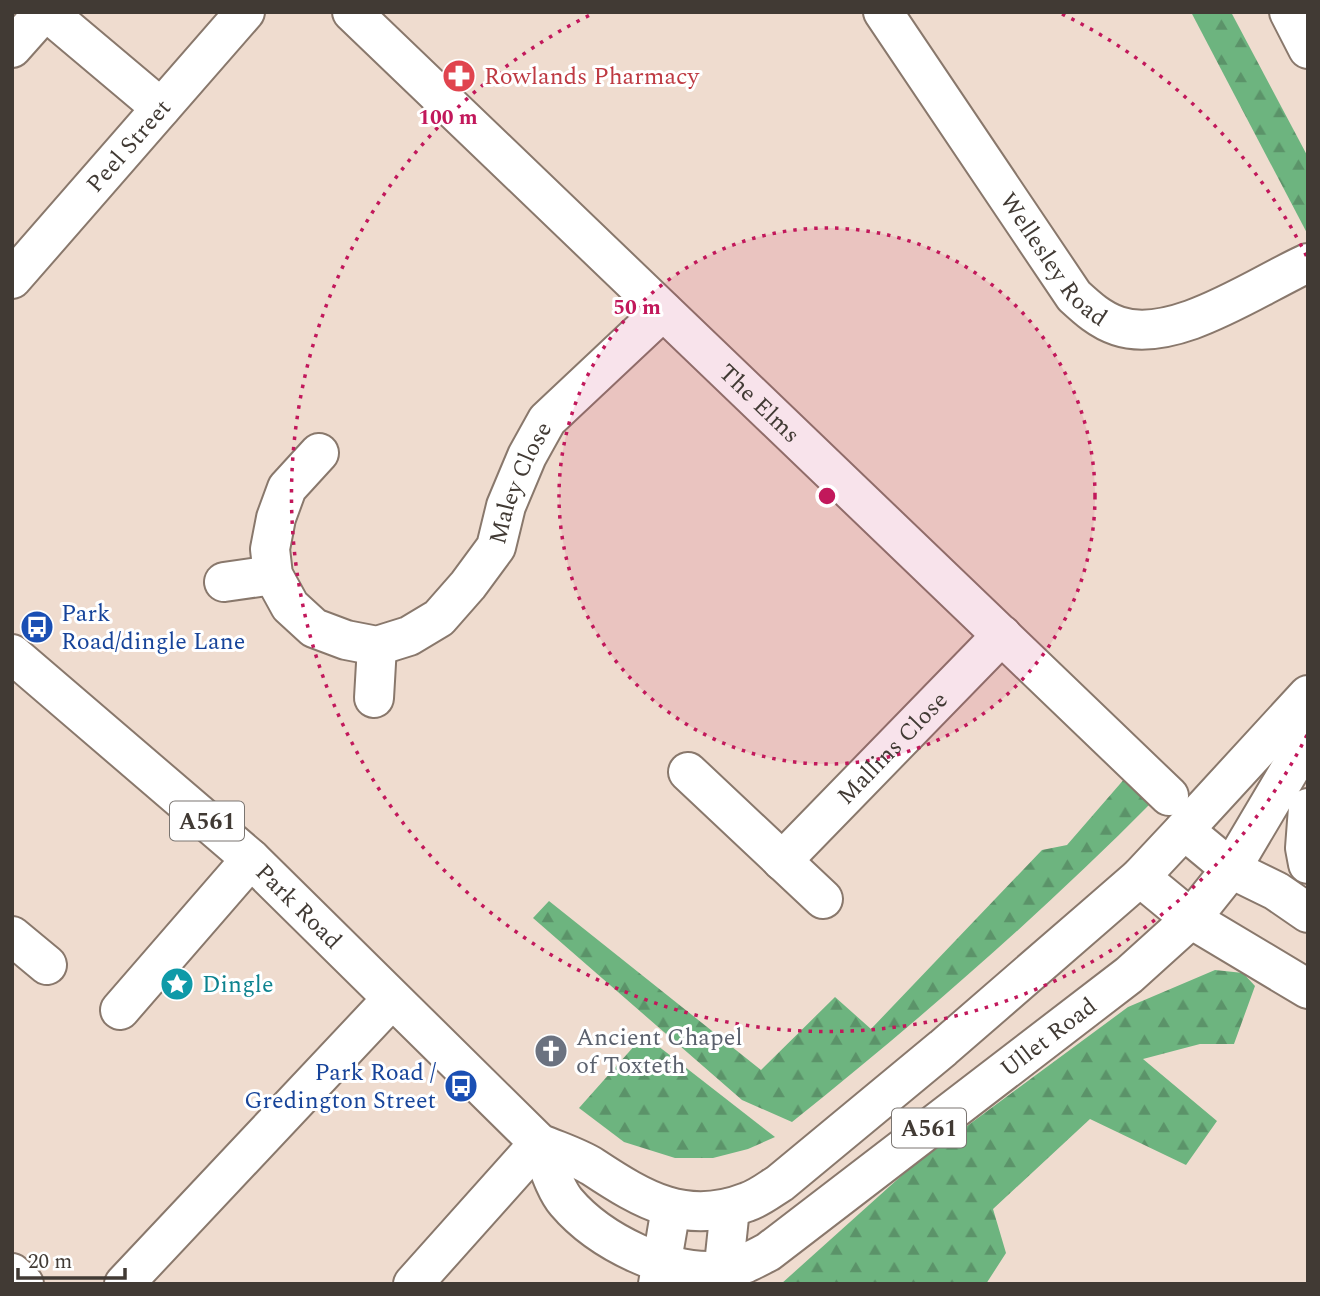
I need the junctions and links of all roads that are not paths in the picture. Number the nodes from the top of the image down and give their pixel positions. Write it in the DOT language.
graph roads {
  1 [pos="46,12"];
  2 [pos="245,12"];
  3 [pos="352,12"];
  4 [pos="883,12"];
  5 [pos="1289,12"];
  6 [pos="12,48"];
  7 [pos="1308,49"];
  8 [pos="161,108"];
  9 [pos="1308,263"];
  10 [pos="12,279"];
  11 [pos="663,311"];
  12 [pos="319,453"];
  13 [pos="273,575"];
  14 [pos="224,582"];
  15 [pos="1002,635"];
  16 [pos="377,646"];
  17 [pos="12,654"];
  18 [pos="1308,695"];
  19 [pos="374,698"];
  20 [pos="1308,738"];
  21 [pos="688,772"];
  22 [pos="1168,796"];
  23 [pos="1308,808"];
  24 [pos="1184,830"];
  25 [pos="251,859"];
  26 [pos="782,861"];
  27 [pos="1308,864"];
  28 [pos="1231,869"];
  29 [pos="1140,877"];
  30 [pos="823,899"];
  31 [pos="1308,913"];
  32 [pos="1191,919"];
  33 [pos="12,936"];
  34 [pos="47,965"];
  35 [pos="1308,989"];
  36 [pos="392,999"];
  37 [pos="120,1010"];
  38 [pos="539,1143"];
  39 [pos="671,1208"];
  40 [pos="730,1208"];
  41 [pos="12,1273"];
  42 [pos="661,1273"];
  43 [pos="723,1277"];
  44 [pos="24,1284"];
  45 [pos="124,1284"];
  46 [pos="413,1284"];
  1 -- 6 [label="main road"];
  1 -- 8 [label="main road"];
  2 -- 8 [label="main road, Peel Street"];
  3 -- 11 [label="main road, The Elms"];
  4 -- 9 [label="main road, Wellesley Road"];
  5 -- 7 [label="main road"];
  8 -- 10 [label="main road, Peel Street"];
  11 -- 15 [label="main road, The Elms"];
  11 -- 16 [label="main road, Maley Close"];
  12 -- 13 [label="main road, Maley Close"];
  13 -- 14 [label="main road"];
  13 -- 16 [label="main road, Maley Close"];
  15 -- 22 [label="main road, The Elms"];
  15 -- 26 [label="main road, Mallins Close"];
  16 -- 19 [label="main road"];
  17 -- 25 [label="main road, Park Road / A561"];
  18 -- 24 [label="main road"];
  20 -- 28 [label="main road, Ullet Road"];
  21 -- 26 [label="main road"];
  23 -- 27 [label="main road"];
  24 -- 28 [label="main road"];
  24 -- 29 [label="main road, A561"];
  25 -- 36 [label="main road, Park Road / A561"];
  25 -- 37 [label="main road"];
  26 -- 30 [label="main road"];
  28 -- 31 [label="main road"];
  28 -- 32 [label="main road, Ullet Road / A561"];
  29 -- 32 [label="main road"];
  29 -- 40 [label="main road, A561"];
  32 -- 35 [label="main road"];
  32 -- 43 [label="main road, Ullet Road / A561"];
  33 -- 34 [label="main road"];
  36 -- 38 [label="main road, Park Road / A561"];
  36 -- 45 [label="main road"];
  38 -- 39 [label="main road, Park Road / A561"];
  38 -- 42 [label="main road, Park Road / A561"];
  38 -- 46 [label="main road"];
  39 -- 40 [label="main road, Park Road / A561"];
  39 -- 42 [label="main road"];
  40 -- 43 [label="main road"];
  41 -- 44 [label="main road"];
  42 -- 43 [label="main road, Park Road / A561"];
}
